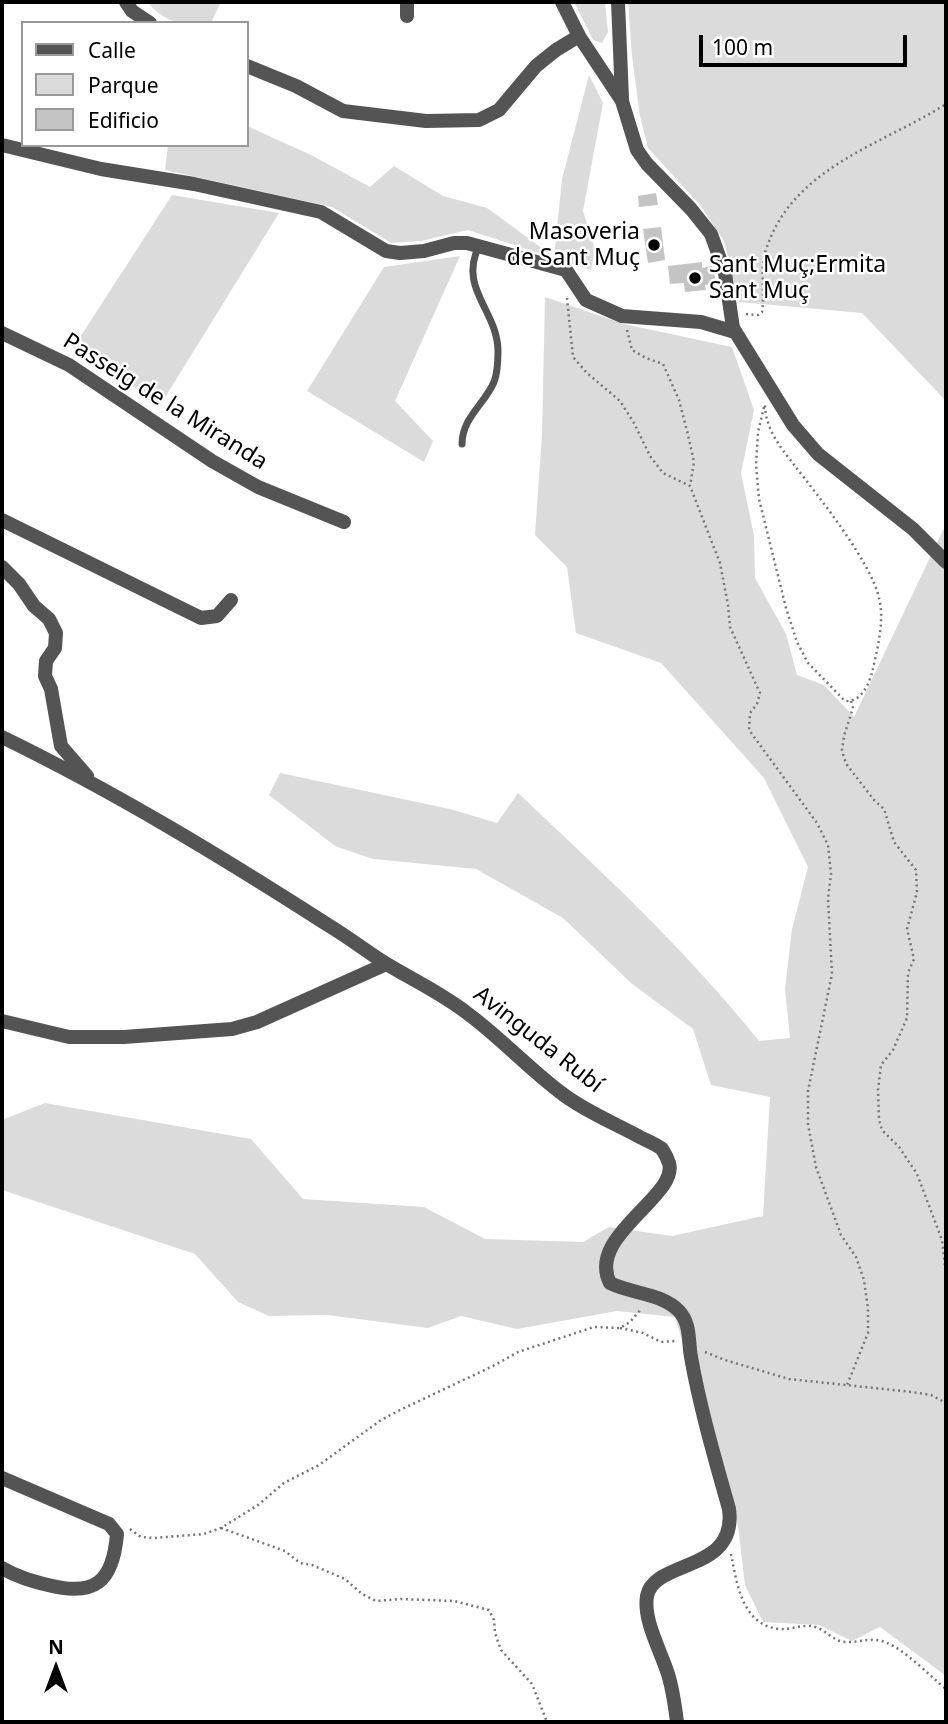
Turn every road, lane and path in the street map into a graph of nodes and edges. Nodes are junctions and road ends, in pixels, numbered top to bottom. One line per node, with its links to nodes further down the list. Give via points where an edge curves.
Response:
1 (126, 2): 4 (street)
2 (562, 2): 5 (street)
3 (618, 2): 8 (street)
4 (147, 21)
5 (579, 36): 6 (street, via 536,66 499,110 479,120 426,121 343,111); 8 (street)
6 (248, 66)
7 (946, 104): 12 (path, via 875,141 807,186 786,212 765,254 762,312 755,316)
8 (624, 107): 12 (street, via 633,141 647,164 711,234 725,273)
9 (2, 145): 10 (street, via 321,212 386,251 424,251 454,243)
10 (480, 246): 13 (street, via 566,270 586,300); 18 (lane, via 472,264 473,282 496,336 497,370 494,383 464,425)
11 (566, 295): 19 (path, via 573,357 620,401 663,472)
12 (731, 310): 14 (street)
13 (626, 317): 14 (street, via 701,322); 19 (path, via 632,349 663,364 679,400 694,462)
14 (735, 332): 16 (street)
15 (2, 333): 21 (street, Passeig de la Miranda, via 69,365 258,487)
16 (768, 384): 17 (path); 22 (street, via 818,454 913,529)
17 (764, 407): 25 (path, via 755,465 759,499 791,626 816,673 845,701); 25 (path, via 776,439 858,555 879,597 878,640 870,678 863,693)
18 (462, 444)
19 (690, 486): 34 (path, via 720,563 730,627 760,693 750,713 749,730 828,845 832,974 808,1091 808,1124 816,1167 841,1235 864,1280 868,1333)
20 (2, 520): 24 (street, via 201,618 217,616)
21 (344, 522)
22 (946, 562)
23 (2, 567): 27 (street, via 56,633 45,676 61,746)
24 (231, 600)
25 (851, 701): 30 (path, via 844,758 884,808 894,842 916,870 914,910 907,929 914,959 908,973 907,1018 881,1066 878,1120 917,1174 942,1240)
26 (2, 737): 27 (street, Avinguda Rubí)
27 (95, 785): 28 (street, Avinguda Rubí)
28 (386, 964): 29 (street, via 232,1029 69,1037); 31 (street, Avinguda Rubí, via 467,1012 589,1111 662,1149 670,1173 610,1247 605,1265 610,1283)
29 (2, 1021)
30 (946, 1274)
31 (651, 1296): 32 (path); 33 (street, Avinguda Rubí, via 680,1312)
32 (620, 1328): 33 (path); 38 (path, via 594,1327 537,1345 433,1393 381,1420)
33 (690, 1346): 34 (path, via 770,1375); 39 (street, Avinguda Rubí, via 729,1509)
34 (847, 1385): 35 (path, via 931,1395)
35 (946, 1404)
36 (2, 1478): 37 (street)
37 (109, 1524): 38 (path, via 154,1538); 40 (street, via 117,1534 110,1567 102,1581 83,1591 16,1576)
38 (221, 1528): 42 (path, via 345,1579 376,1601 454,1601 489,1610 501,1650 532,1684)
39 (726, 1534): 41 (path, via 738,1590 755,1620 784,1629 816,1627 839,1641 870,1639 890,1644); 43 (street, via 713,1552 657,1580 648,1592 649,1616 669,1676)
40 (2, 1568)
41 (946, 1689)
42 (547, 1722)
43 (677, 1722)

